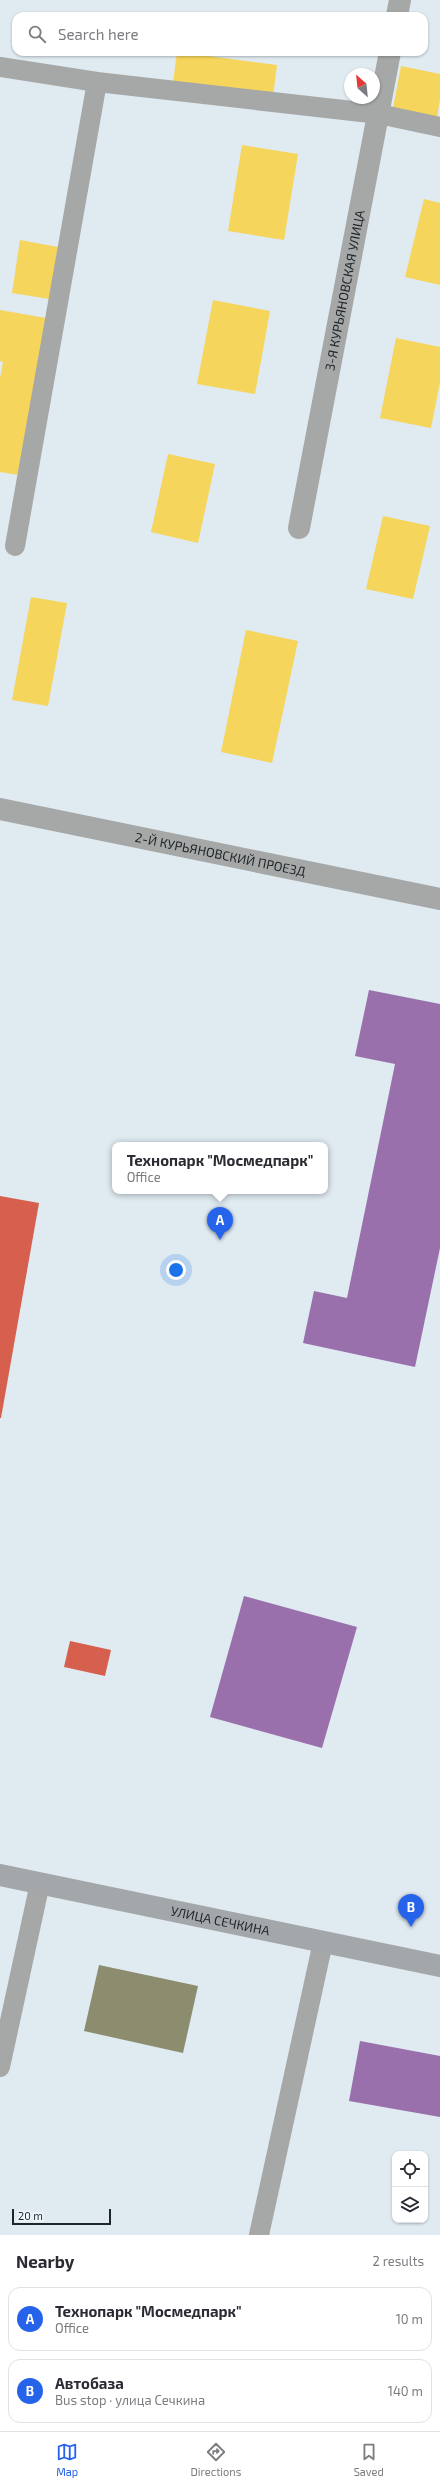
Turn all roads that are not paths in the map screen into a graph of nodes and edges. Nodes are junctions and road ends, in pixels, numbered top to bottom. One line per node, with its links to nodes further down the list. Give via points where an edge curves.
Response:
1 (400, 0): 2 (street)
2 (398, 12)
3 (389, 56): 6 (street, 3-Я КУРЬЯНОВСКАЯ УЛИЦА)
4 (0, 67): 5 (lane)
5 (97, 82): 6 (lane); 9 (lane)
6 (379, 114): 7 (lane); 8 (street, 3-Я КУРЬЯНОВСКАЯ УЛИЦА)
7 (440, 127)
8 (298, 528)
9 (15, 546)
10 (0, 809): 11 (street, 2-Й КУРЬЯНОВСКИЙ ПРОЕЗД)
11 (440, 899)
12 (0, 1875): 13 (street, УЛИЦА СЕЧКИНА)
13 (40, 1883): 14 (street, УЛИЦА СЕЧКИНА); 16 (lane)
14 (322, 1942): 15 (street, УЛИЦА СЕЧКИНА); 17 (lane)
15 (440, 1966)
16 (0, 2067)
17 (258, 2235)

